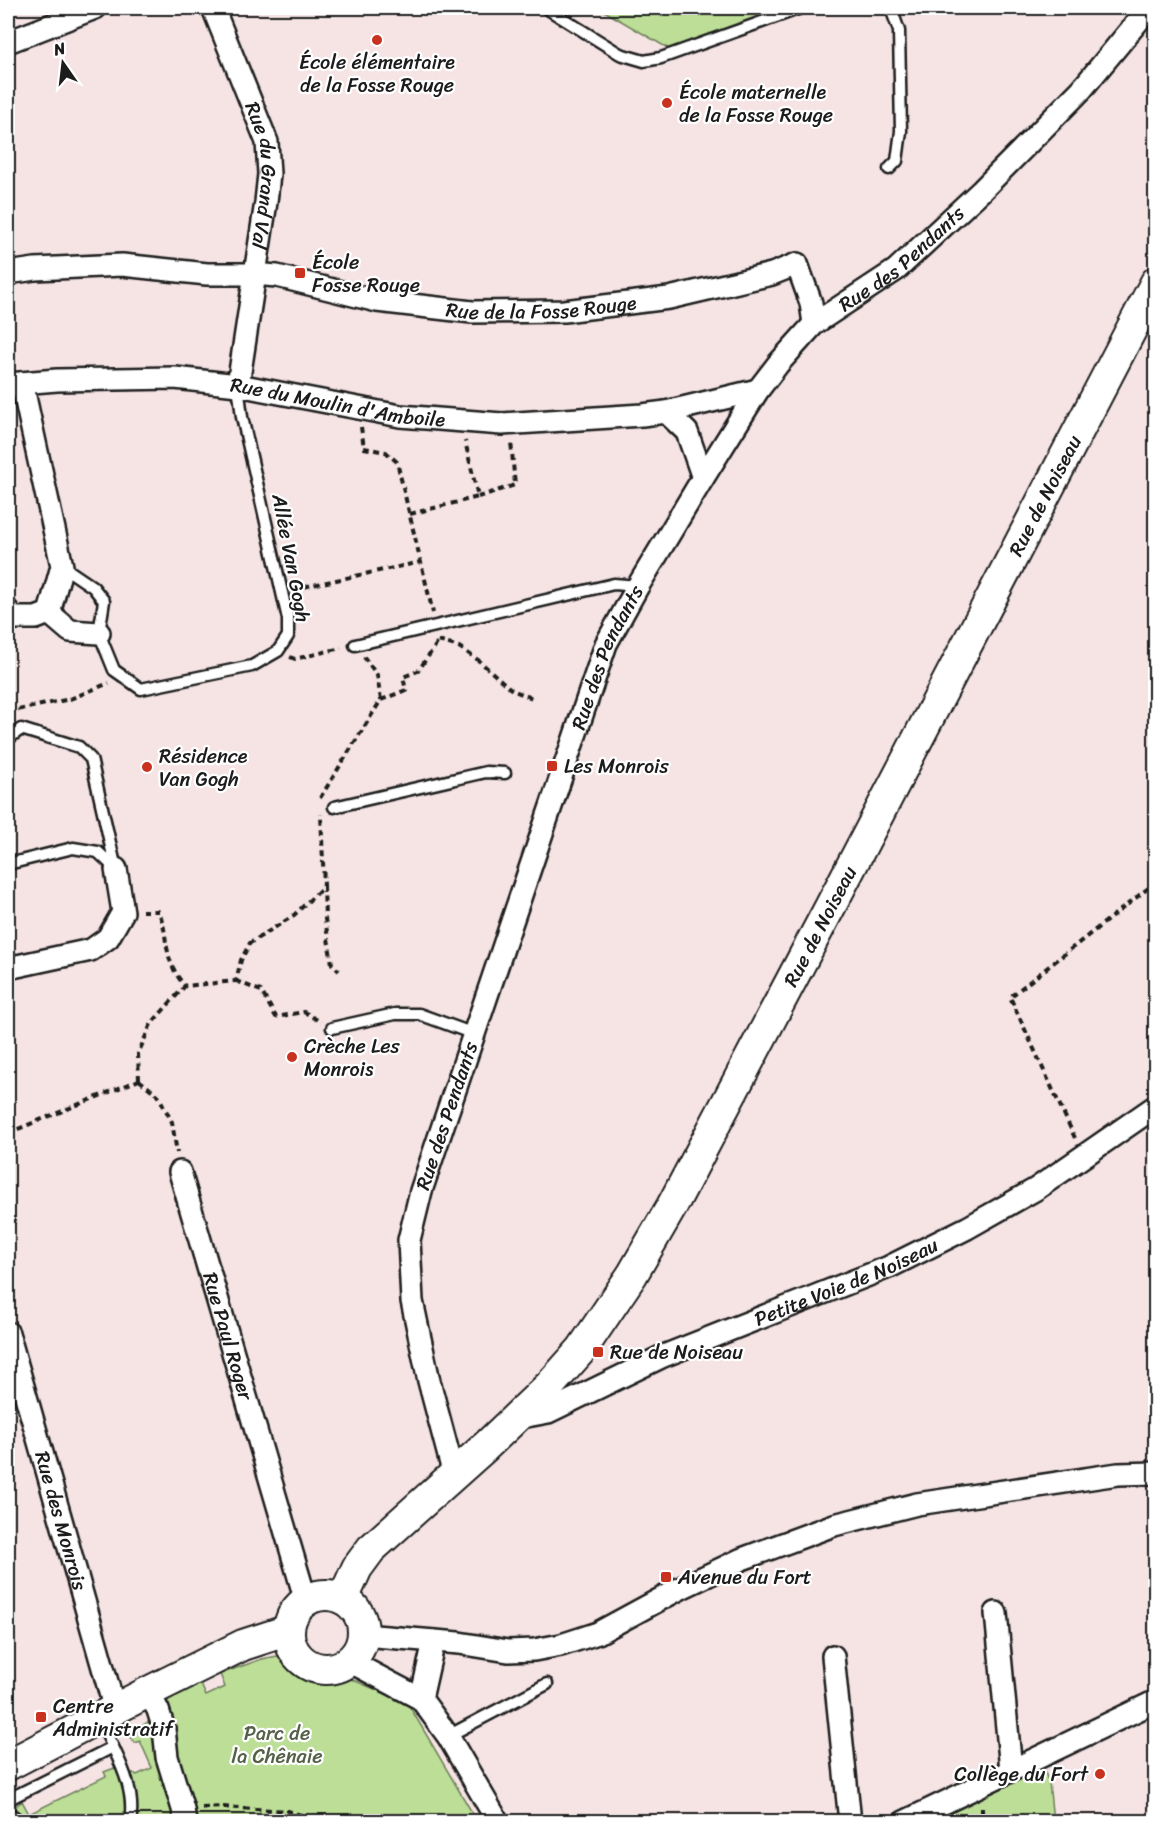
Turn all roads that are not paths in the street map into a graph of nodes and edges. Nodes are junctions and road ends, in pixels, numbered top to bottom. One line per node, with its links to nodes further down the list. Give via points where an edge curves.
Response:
1 (94, 8): 7 (street)
2 (213, 8): 10 (street, Rue du Grand Val, via 267,142 269,174)
3 (546, 8): 4 (lane, via 620,54 644,61)
4 (801, 8)
5 (889, 8): 8 (lane, via 899,31 900,131 897,161)
6 (1149, 8): 12 (street, Rue des Pendants, via 1081,90 982,190 896,270)
7 (8, 42)
8 (889, 169)
9 (8, 273): 10 (street, Rue de la Fosse Rouge, via 122,265 207,274)
10 (254, 274): 12 (street, Rue de la Fosse Rouge, via 377,301 472,312 564,311 669,298 772,274 797,264); 14 (street, Rue du Grand Val)
11 (1155, 282): 35 (street, Rue de Noiseau, via 672,1206 582,1349)
12 (814, 324): 15 (street, Rue des Pendants)
13 (15, 384): 14 (street, Rue du Moulin d'Amboile, via 175,378); 18 (street)
14 (238, 385): 16 (street, Rue du Moulin d'Amboile, via 400,416 460,420 509,423); 22 (lane, Allée Van Gogh, via 288,619 288,636 278,651 252,666 141,689 114,670)
15 (758, 390): 16 (street, Rue du Moulin d'Amboile); 17 (street, Rue des Pendants)
16 (666, 412): 17 (street, via 687,432)
17 (704, 478): 19 (street, Rue des Pendants)
18 (62, 566): 21 (street); 22 (lane, via 93,587 104,601)
19 (638, 586): 23 (lane, via 614,584); 31 (street, Rue des Pendants, via 606,645)
20 (8, 612): 21 (street, via 13,618 36,618)
21 (49, 613): 22 (street, via 70,631)
22 (99, 633)
23 (355, 645)
24 (8, 739): 28 (lane, via 21,729 79,747 91,759)
25 (505, 773): 26 (lane, via 486,772)
26 (334, 807)
27 (8, 864): 28 (lane, via 72,848 98,852)
28 (116, 869): 29 (street, via 123,912 108,938 91,950)
29 (8, 968)
30 (332, 1028): 31 (lane, via 395,1014 419,1014)
31 (474, 1034): 37 (street, Rue des Pendants, via 421,1191 409,1240 412,1300)
32 (1155, 1106): 35 (street, Petite Voie de Noiseau, via 1036,1189 889,1267 661,1357 548,1412)
33 (180, 1172): 39 (street, Rue Paul Roger)
34 (8, 1333): 50 (street, Rue des Monrois)
35 (516, 1418): 37 (street, Rue de Noiseau)
36 (1155, 1473): 43 (street, via 1118,1474 917,1504 834,1525 742,1559 598,1633 561,1646 508,1651)
37 (454, 1475): 38 (street, Rue de Noiseau, via 371,1548 357,1568)
38 (344, 1599): 39 (street, via 324,1595); 42 (street, via 359,1614)
39 (306, 1601): 41 (street, via 291,1619)
40 (996, 1612): 54 (street)
41 (289, 1630): 45 (street, via 296,1653 304,1662 327,1669); 47 (street, via 243,1645)
42 (363, 1635): 43 (street); 45 (street)
43 (434, 1641): 48 (street)
44 (833, 1656): 61 (street)
45 (349, 1661): 48 (street)
46 (547, 1684): 51 (lane)
47 (148, 1692): 50 (street); 56 (street, via 164,1728 167,1757)
48 (421, 1698): 51 (street)
49 (1155, 1701): 54 (street)
50 (107, 1714): 52 (lane); 53 (street)
51 (448, 1736): 60 (street)
52 (113, 1747): 55 (lane); 59 (lane, via 130,1790)
53 (8, 1765)
54 (1011, 1770): 62 (street)
55 (8, 1802)
56 (184, 1815)
57 (8, 1819): 58 (street)
58 (12, 1821)
59 (130, 1821)
60 (498, 1821)
61 (850, 1821)
62 (904, 1821)

